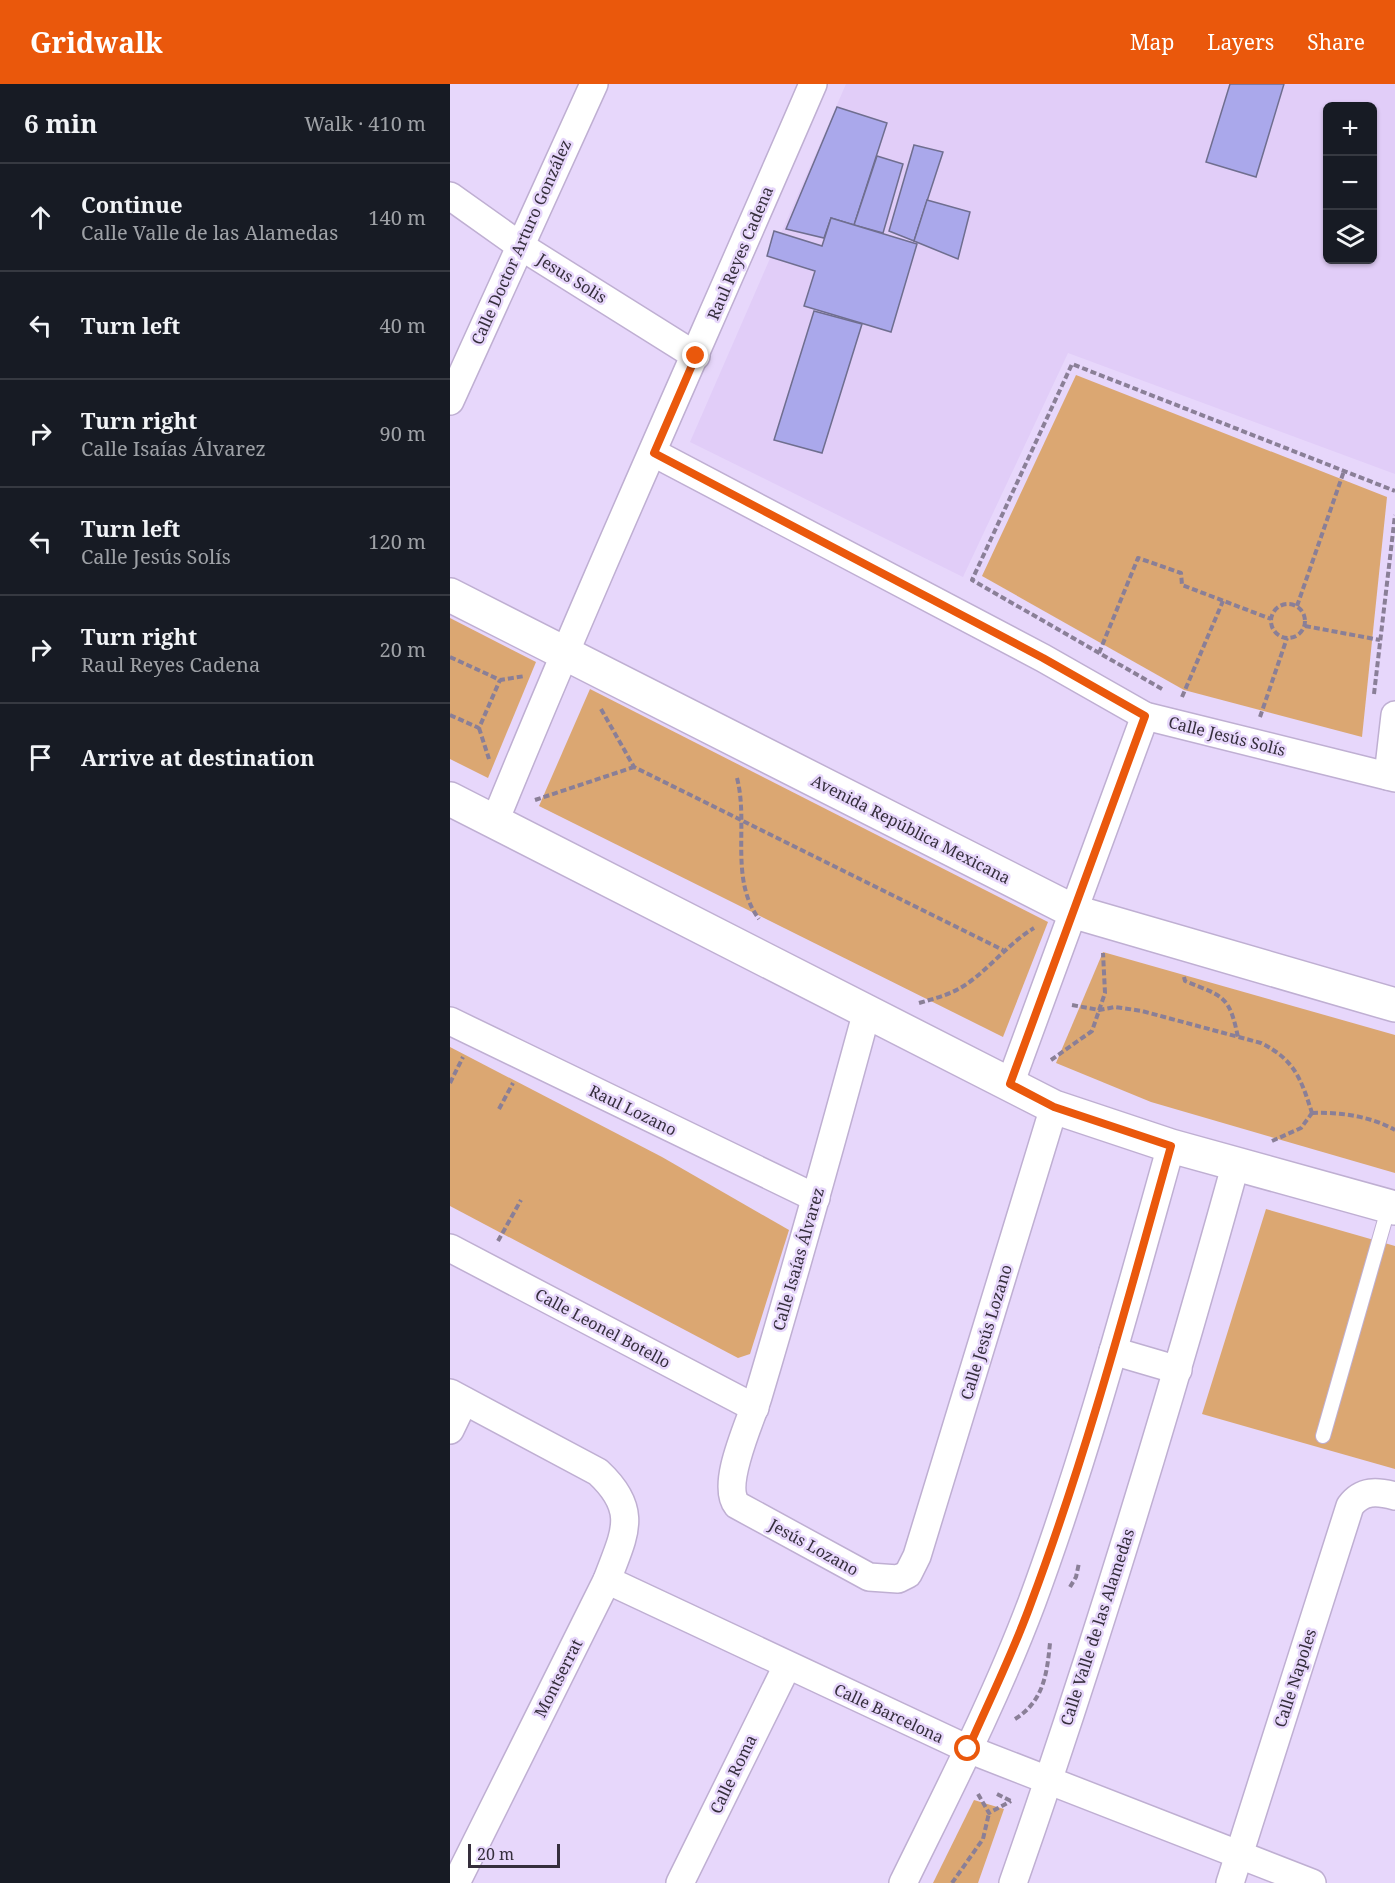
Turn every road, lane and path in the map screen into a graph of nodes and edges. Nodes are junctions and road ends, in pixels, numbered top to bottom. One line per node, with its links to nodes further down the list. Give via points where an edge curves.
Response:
1 (594, 84): 4 (street, Calle Doctor Arturo González)
2 (813, 84): 5 (street, Raul Reyes Cadena)
3 (450, 196): 4 (street, Jesus Solis)
4 (519, 245): 5 (street, Jesus Solis); 6 (street, Calle Doctor Arturo González)
5 (696, 356): 7 (street, Raul Reyes Cadena)
6 (450, 401)
7 (654, 453): 18 (street, Raul Reyes Cadena); 28 (street, Calle Jesús Solís)
8 (1344, 471): 9 (path); 13 (path); 19 (path, via 1072,364 972,580)
9 (1395, 491)
10 (1395, 515): 17 (path)
11 (450, 595): 18 (main road, Avenida República Mexicana)
12 (1223, 601): 14 (path); 19 (path, via 1182,585 1181,573 1138,558); 24 (path)
13 (1297, 606): 14 (path, via 1280,606); 15 (path, via 1304,614)
14 (1271, 619): 16 (path, via 1277,635)
15 (1305, 626): 16 (path, via 1298,635); 17 (path)
16 (1287, 638): 30 (path)
17 (1380, 640): 26 (path)
18 (564, 652): 39 (street, Raul Reyes Cadena); 41 (main road, Avenida República Mexicana)
19 (1099, 652): 24 (path)
20 (450, 657): 22 (path)
21 (529, 675): 22 (path)
22 (500, 681): 32 (path)
23 (595, 699): 34 (path)
24 (1181, 699): 25 (path)
25 (1192, 702)
26 (1384, 710): 36 (street)
27 (450, 715): 32 (path)
28 (1145, 716): 36 (street, Calle Jesús Solís); 41 (street)
29 (1248, 717): 30 (path)
30 (1259, 720): 31 (path)
31 (1270, 722)
32 (479, 728): 33 (path)
33 (492, 766)
34 (634, 767): 37 (path, via 531,802); 40 (path)
35 (736, 774): 40 (path)
36 (1391, 777)
37 (535, 792)
38 (450, 799): 39 (main road)
39 (495, 821): 54 (main road)
40 (742, 822): 42 (path, via 744,884 753,910 765,926); 45 (path)
41 (1075, 912): 51 (main road, Avenida República Mexicana); 64 (street)
42 (754, 921)
43 (1045, 927): 45 (path, via 1034,928)
44 (1102, 946): 53 (path, via 1105,993)
45 (1003, 950): 49 (path, via 968,983 944,996)
46 (1183, 974): 57 (path, via 1185,981 1227,1000)
47 (1076, 995): 50 (path)
48 (908, 998): 49 (path)
49 (918, 1003): 52 (path)
50 (1072, 1005): 53 (path); 55 (path)
51 (1395, 1005)
52 (928, 1008)
53 (1100, 1010): 57 (path, via 1115,1007 1142,1011); 60 (path, via 1092,1031)
54 (867, 1011): 64 (main road); 72 (street, Calle Isaías Álvarez)
55 (1068, 1016)
56 (450, 1021): 72 (street, Raul Lozano)
57 (1238, 1037): 67 (path, via 1279,1052 1299,1075)
58 (1055, 1049): 60 (path)
59 (464, 1055): 63 (path)
60 (1051, 1060): 61 (path)
61 (1048, 1067)
62 (514, 1081): 66 (path)
63 (450, 1083)
64 (1010, 1084): 65 (main road)
65 (1054, 1107): 69 (main road); 87 (street, Calle Jesús Lozano)
66 (499, 1109)
67 (1312, 1113): 68 (path, via 1338,1112); 70 (path, via 1301,1128 1267,1144)
68 (1395, 1130)
69 (1171, 1146): 71 (main road); 79 (street)
70 (1277, 1147)
71 (1236, 1163): 74 (main road); 80 (street, Calle Valle de las Alamedas)
72 (816, 1198): 82 (street, Calle Isaías Álvarez)
73 (521, 1200): 76 (path)
74 (1392, 1207): 84 (lane)
75 (488, 1237): 76 (path)
76 (498, 1242): 78 (path)
77 (450, 1248): 82 (street, Calle Leonel Botello)
78 (508, 1248)
79 (1113, 1351): 80 (street); 90 (street)
80 (1178, 1370): 91 (street, Calle Valle de las Alamedas)
81 (457, 1397): 83 (street); 88 (street, Montserrat, via 598,1472 615,1488 623,1507 625,1531)
82 (755, 1408): 86 (street, Calle Isaías Álvarez, via 732,1482 731,1493)
83 (450, 1430)
84 (1323, 1436)
85 (1387, 1494): 94 (street, Calle Napoles, via 1357,1497 1350,1506)
86 (737, 1504): 87 (street, Jesús Lozano, via 869,1577 898,1579 908,1574)
87 (917, 1556)
88 (607, 1580): 89 (street, Calle Barcelona); 95 (street, Montserrat)
89 (787, 1666): 90 (street, Calle Barcelona); 96 (street, Calle Roma)
90 (978, 1753): 91 (street, Calle Barcelona); 93 (path, via 975,1789); 97 (street)
91 (1048, 1782): 94 (street, Calle Barcelona); 99 (street, Calle Valle de las Alamedas)
92 (1011, 1801): 93 (path)
93 (989, 1813): 98 (path, via 983,1839)
94 (1239, 1856): 100 (street, Calle Napoles); 101 (street, Calle Barcelona)
95 (456, 1883)
96 (680, 1883)
97 (903, 1883)
98 (952, 1883)
99 (1013, 1883)
100 (1230, 1883)
101 (1312, 1883)

